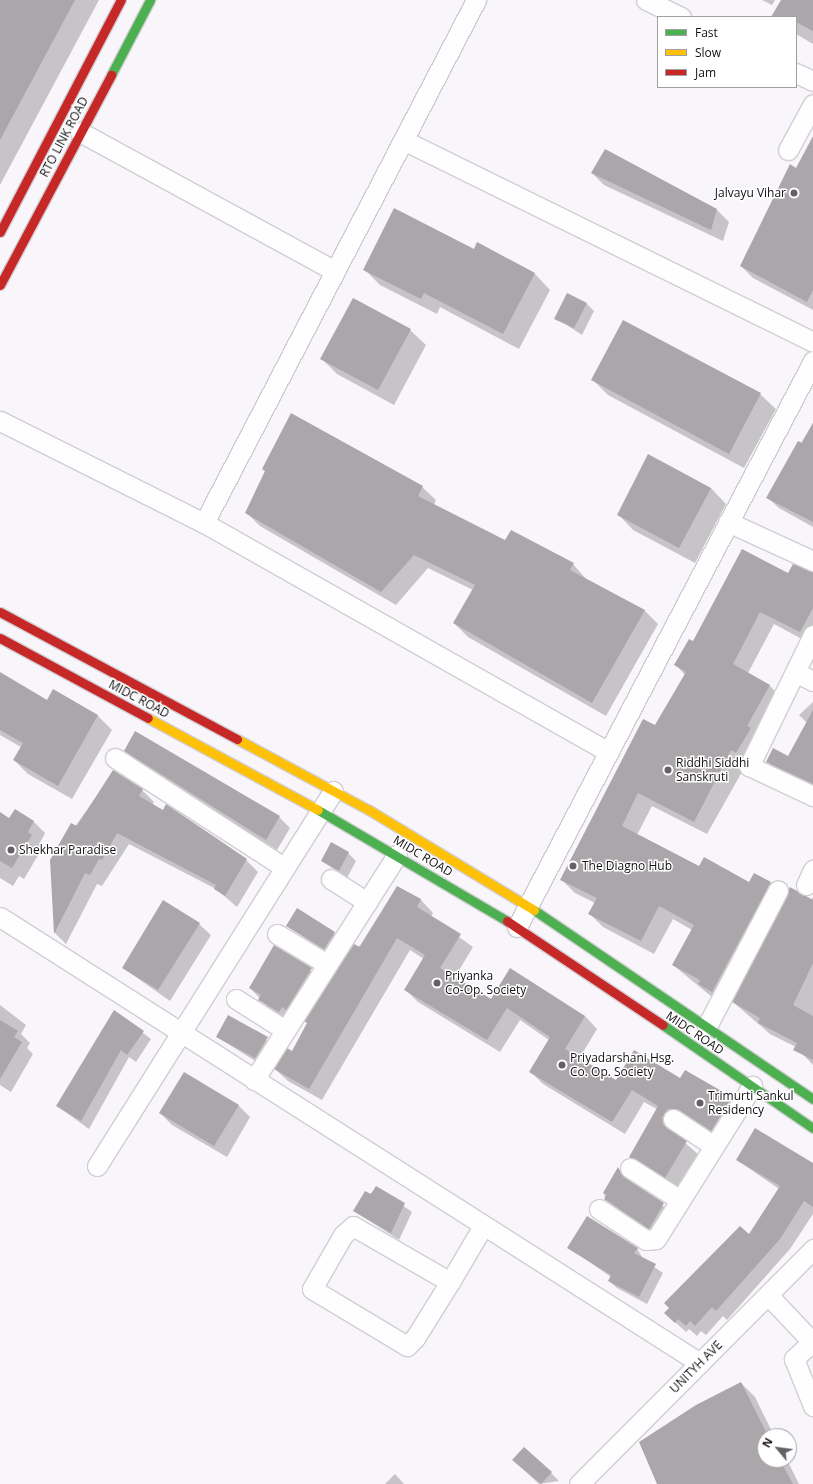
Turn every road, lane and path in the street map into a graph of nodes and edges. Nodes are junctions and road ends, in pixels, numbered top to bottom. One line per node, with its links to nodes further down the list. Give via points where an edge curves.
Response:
1 (121, 0): 12 (main road, RTO LINK ROAD)
2 (150, 0): 9 (main road, RTO LINK ROAD)
3 (476, 0): 10 (street)
4 (646, 0): 5 (street)
5 (678, 16)
6 (797, 73): 7 (street)
7 (813, 81)
8 (813, 104): 11 (street)
9 (80, 132): 13 (street); 14 (main road, RTO LINK ROAD)
10 (403, 140): 13 (street); 15 (street)
11 (788, 150)
12 (0, 232)
13 (335, 271): 19 (street)
14 (0, 285)
15 (813, 342)
16 (813, 361): 18 (street)
17 (0, 421): 19 (street)
18 (728, 522): 20 (street); 26 (street)
19 (204, 523): 26 (street)
20 (813, 561)
21 (0, 612): 28 (main road, MIDC ROAD)
22 (813, 635): 24 (street)
23 (0, 638): 30 (main road, MIDC ROAD)
24 (795, 672): 25 (street); 29 (street, via 748,766)
25 (813, 681)
26 (609, 752): 36 (street)
27 (115, 758): 32 (street)
28 (333, 791): 30 (street); 36 (main road, MIDC ROAD)
29 (813, 796)
30 (321, 811): 31 (main road, MIDC ROAD); 32 (street)
31 (397, 855): 35 (street); 38 (main road, MIDC ROAD)
32 (285, 868): 43 (street)
33 (331, 879): 35 (street)
34 (778, 890): 42 (street)
35 (367, 902): 40 (street)
36 (530, 907): 38 (street); 42 (main road, MIDC ROAD)
37 (0, 917): 43 (street)
38 (517, 927): 46 (main road, MIDC ROAD)
39 (277, 934): 40 (street)
40 (327, 964): 44 (street)
41 (236, 999): 44 (street)
42 (707, 1026): 47 (main road, MIDC ROAD)
43 (181, 1030): 45 (street); 51 (street)
44 (286, 1030): 45 (street)
45 (254, 1080): 55 (street)
46 (752, 1086): 49 (main road, MIDC ROAD); 50 (street)
47 (813, 1099)
48 (673, 1119): 50 (street)
49 (813, 1128)
50 (714, 1146): 53 (street)
51 (97, 1166)
52 (630, 1168): 53 (street)
53 (680, 1200): 54 (street, via 652,1241)
54 (599, 1209)
55 (483, 1226): 57 (street); 60 (street)
56 (813, 1250): 58 (street, UNITYH AVE)
57 (450, 1282): 57 (street, via 415,1338 407,1346 312,1289 342,1235 353,1226)
58 (768, 1295): 59 (street); 60 (street, UNITYH AVE)
59 (812, 1343): 61 (street, via 794,1359)
60 (700, 1363): 62 (street, UNITYH AVE)
61 (813, 1406)
62 (579, 1484)

